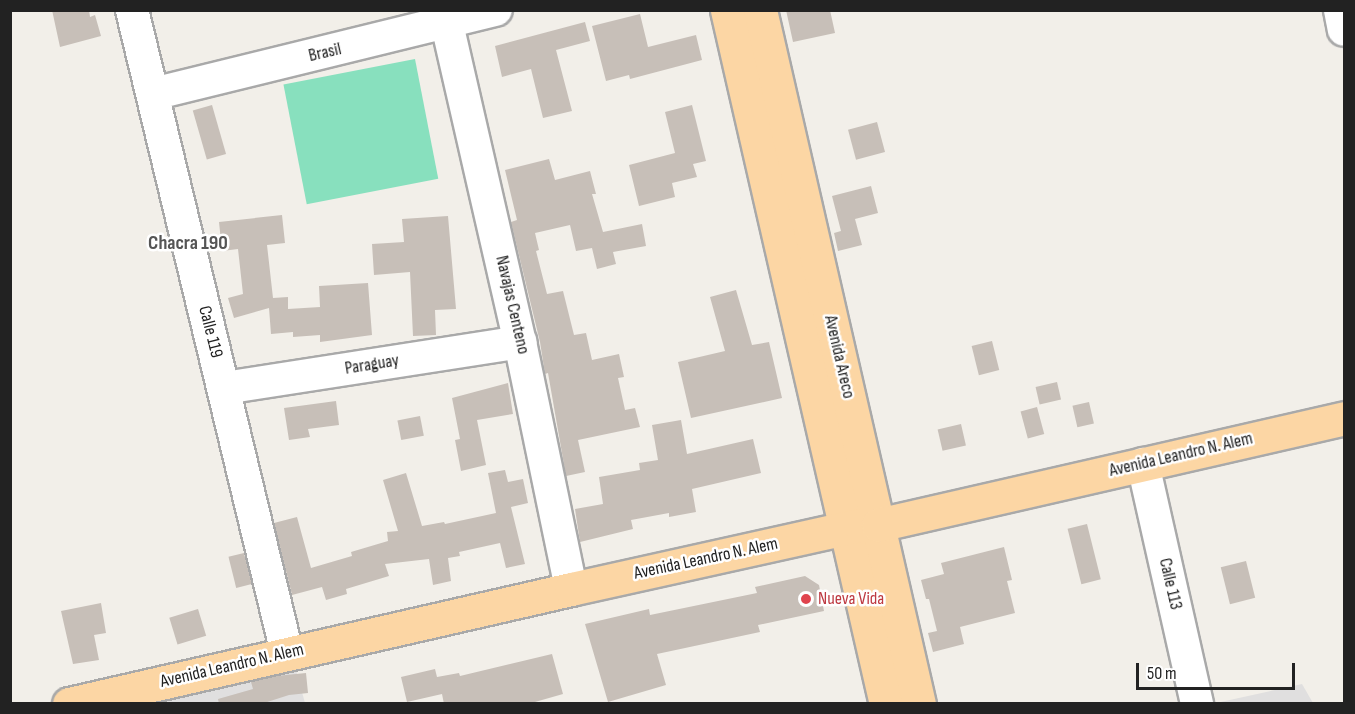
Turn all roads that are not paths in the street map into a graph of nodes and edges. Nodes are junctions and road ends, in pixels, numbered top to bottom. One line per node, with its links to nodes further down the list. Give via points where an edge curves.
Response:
1 (132, 10): 8 (street, Calle 119)
2 (496, 10): 6 (street, Brasil)
3 (727, 10): 14 (main road, Avenida Areco)
4 (760, 10): 13 (main road, Avenida Areco)
5 (1340, 10): 7 (street)
6 (447, 24): 8 (street, Brasil); 9 (street, Navajas Centeno)
7 (1344, 30)
8 (153, 94): 10 (street, Calle 119)
9 (520, 342): 10 (street, Paraguay); 15 (street, Navajas Centeno)
10 (224, 388): 16 (street, Calle 119)
11 (1344, 418): 12 (main road, Avenida Leandro N. Alem)
12 (1143, 464): 13 (main road, Avenida Leandro N. Alem); 20 (street, Calle 113)
13 (878, 525): 14 (main road, Avenida Leandro N. Alem); 19 (main road, Avenida Areco)
14 (846, 529): 15 (main road, Avenida Leandro N. Alem); 18 (main road, Avenida Areco)
15 (571, 588): 16 (main road, Avenida Leandro N. Alem)
16 (287, 653): 17 (main road, Avenida Leandro N. Alem)
17 (69, 704)
18 (886, 704)
19 (919, 704)
20 (1197, 704)

